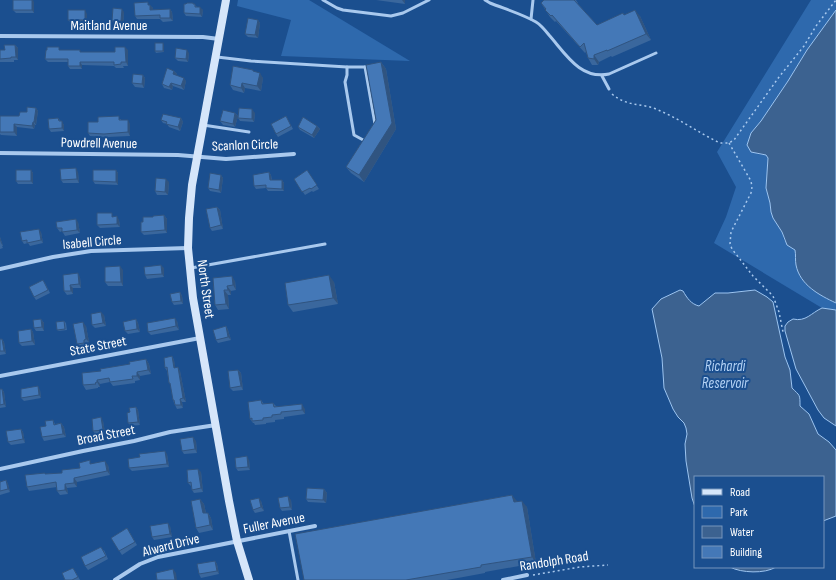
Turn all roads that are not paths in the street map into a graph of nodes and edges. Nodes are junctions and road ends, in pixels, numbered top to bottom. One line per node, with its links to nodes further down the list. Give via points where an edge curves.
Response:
1 (226, 0): 8 (main road, North Street)
2 (323, 0): 3 (lane, via 343,10 391,16)
3 (429, 0)
4 (485, 0): 6 (lane)
5 (533, 0): 6 (lane)
6 (531, 20): 14 (lane, via 541,26 580,69)
7 (0, 36): 8 (street, Maitland Avenue)
8 (219, 39): 10 (main road, North Street)
9 (656, 54): 14 (lane)
10 (216, 57): 11 (lane); 16 (main road, North Street)
11 (346, 67): 12 (lane); 20 (lane, via 345,82 354,135)
12 (365, 67): 13 (lane); 17 (lane, via 375,125)
13 (373, 67)
14 (602, 76): 15 (lane)
15 (608, 89)
16 (203, 125): 18 (lane); 24 (main road, North Street)
17 (372, 130)
18 (249, 132)
19 (368, 136): 20 (lane)
20 (365, 141): 21 (lane)
21 (361, 147)
22 (0, 153): 24 (street, Powdrell Avenue)
23 (294, 154): 24 (street, Scanlon Circle, via 226,159)
24 (197, 156): 26 (main road, North Street, via 189,207)
25 (325, 244): 27 (lane)
26 (188, 248): 27 (main road, North Street); 28 (street, Isabell Circle, via 91,251)
27 (189, 268): 29 (main road, North Street)
28 (0, 269)
29 (200, 338): 30 (street, State Street); 31 (main road, North Street)
30 (0, 376)
31 (216, 425): 32 (street, Broad Street, via 170,432); 35 (main road, North Street)
32 (0, 469)
33 (315, 526): 34 (street, Fuller Avenue)
34 (289, 531): 35 (street, Fuller Avenue); 39 (lane)
35 (237, 541): 37 (street, Alward Drive, via 151,559); 38 (main road, North Street)
36 (527, 576): 40 (street, Randolph Road)
37 (115, 580)
38 (249, 580)
39 (298, 580)
40 (503, 580)

